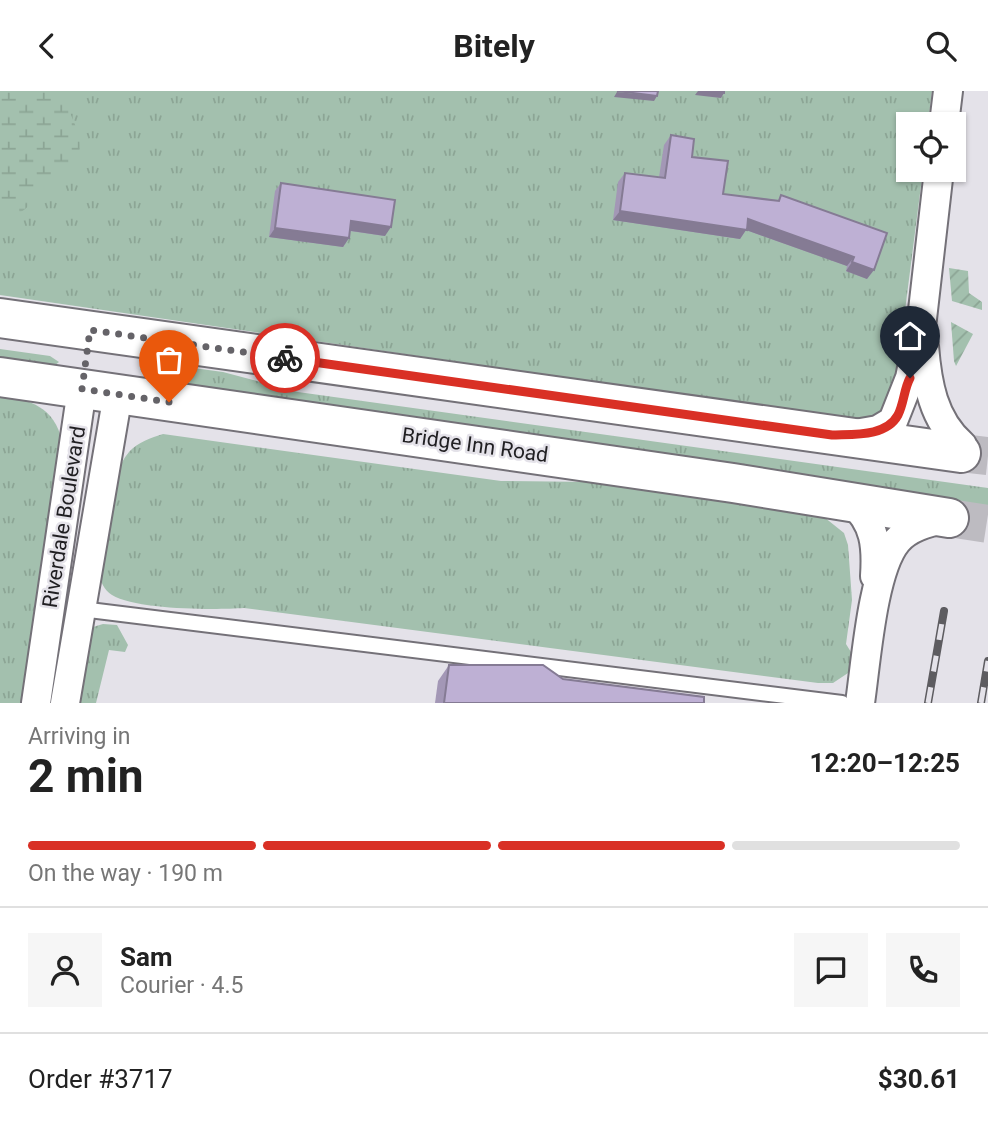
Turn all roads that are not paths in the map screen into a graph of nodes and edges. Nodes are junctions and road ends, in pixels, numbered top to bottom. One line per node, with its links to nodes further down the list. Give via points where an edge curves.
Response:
1 (948, 91): 2 (street)
2 (945, 112)
3 (938, 182): 5 (street)
4 (0, 318): 6 (main road)
5 (922, 319): 9 (street, via 910,378 893,421 869,432); 10 (street, via 925,363 937,414)
6 (108, 333): 8 (main road, Riverdale Boulevard); 9 (main road)
7 (0, 377): 8 (main road, Bridge Inn Road)
8 (100, 392): 11 (main road, Bridge Inn Road); 13 (street, Riverdale Boulevard); 15 (street, Riverdale Boulevard)
9 (832, 435): 10 (main road)
10 (961, 449)
11 (852, 502): 12 (main road, Bridge Inn Road); 14 (street, via 873,529)
12 (949, 518): 14 (street, via 911,529 896,543)
13 (51, 605): 15 (street); 16 (street, Riverdale Boulevard)
14 (874, 607): 19 (street)
15 (81, 609): 17 (street, Riverdale Boulevard); 18 (lane)
16 (36, 703)
17 (65, 703)
18 (842, 703)
19 (860, 703)

